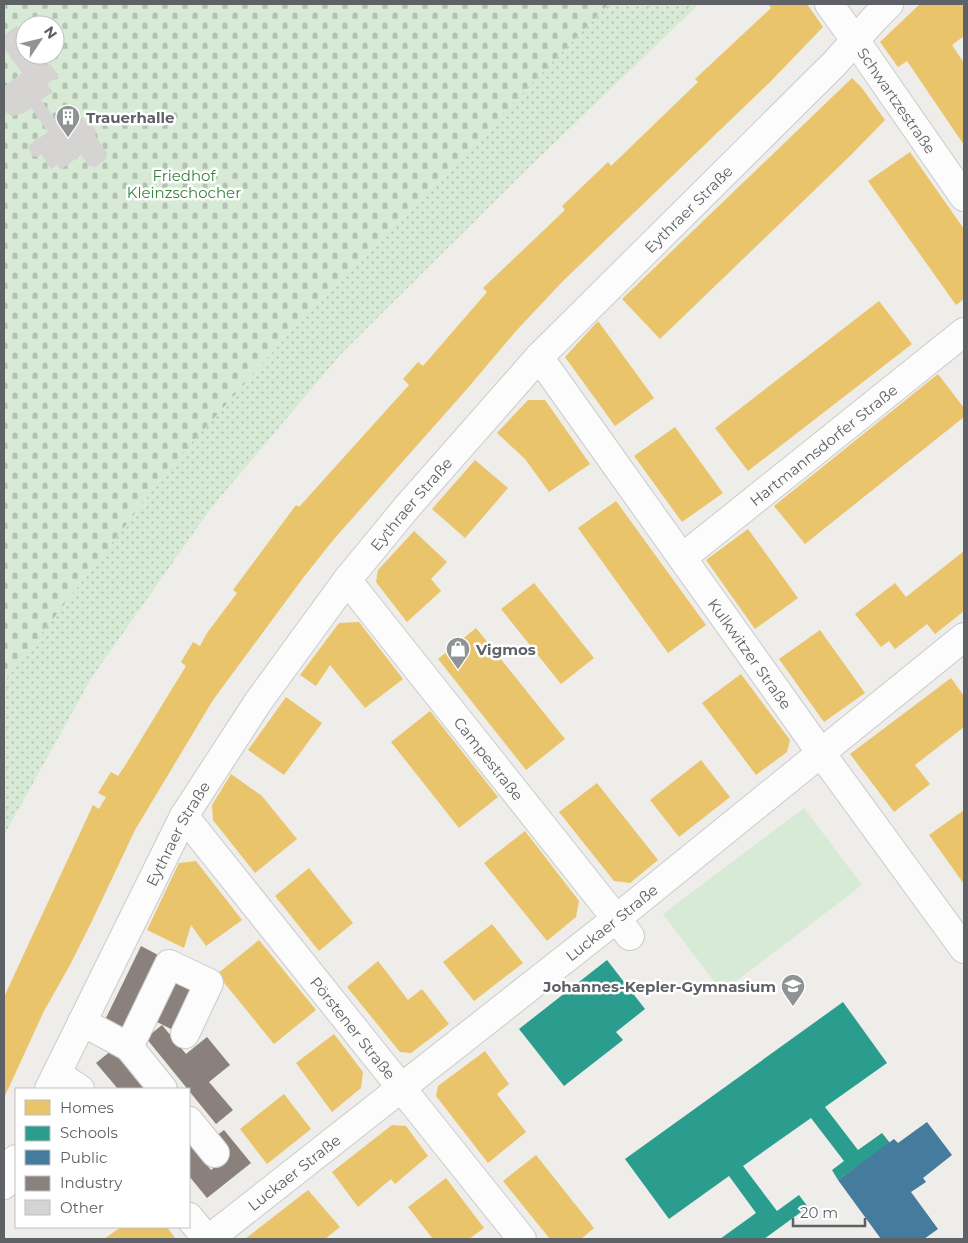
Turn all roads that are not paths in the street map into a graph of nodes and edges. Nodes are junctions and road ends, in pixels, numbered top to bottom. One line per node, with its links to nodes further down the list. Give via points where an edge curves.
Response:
1 (829, 4): 3 (street, Schwartzestraße)
2 (889, 4): 3 (street, Eythraer Straße)
3 (856, 40): 4 (street, Schwartzestraße); 6 (street, Eythraer Straße)
4 (964, 197)
5 (964, 332): 7 (street, Hartmannsdorfer Straße)
6 (539, 357): 7 (street, Kulkwitzer Straße); 8 (street, Eythraer Straße)
7 (682, 558): 10 (street, Kulkwitzer Straße)
8 (347, 580): 11 (street, Eythraer Straße, via 258,702); 12 (street, Campestraße)
9 (964, 638): 10 (street, Luckaer Straße)
10 (821, 753): 12 (street, Luckaer Straße); 13 (street, Kulkwitzer Straße)
11 (184, 816): 14 (street, Eythraer Straße); 18 (street, Pörstener Straße)
12 (623, 927): 18 (street, Luckaer Straße)
13 (964, 949)
14 (82, 1022): 16 (street); 17 (street, Eythraer Straße)
15 (186, 1034): 16 (street, via 209,984 169,964)
16 (129, 1047): 20 (street)
17 (53, 1082): 19 (street)
18 (402, 1087): 26 (street, Luckaer Straße); 27 (street, Pörstener Straße)
19 (76, 1088)
20 (162, 1088)
21 (190, 1122): 22 (street)
22 (215, 1153)
23 (15, 1161): 24 (street)
24 (4, 1185)
25 (190, 1218): 26 (street)
26 (208, 1239)
27 (522, 1239)

